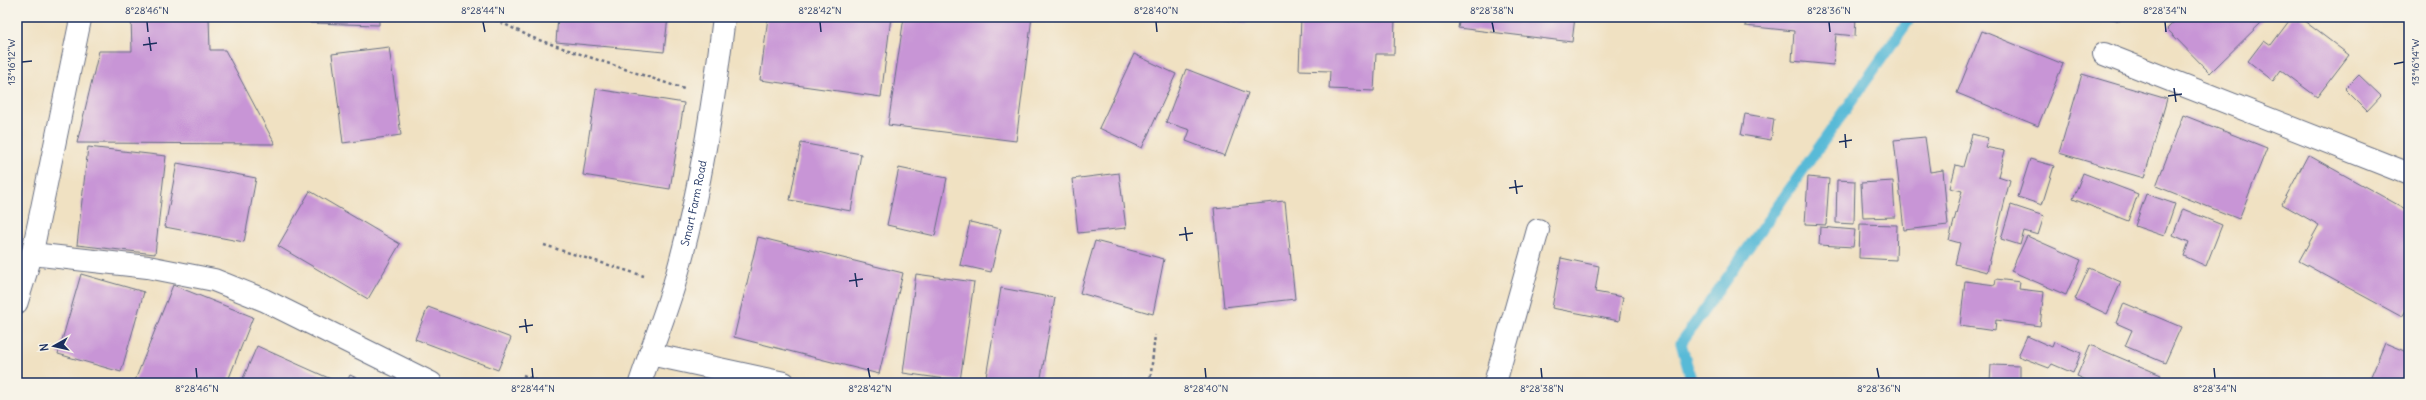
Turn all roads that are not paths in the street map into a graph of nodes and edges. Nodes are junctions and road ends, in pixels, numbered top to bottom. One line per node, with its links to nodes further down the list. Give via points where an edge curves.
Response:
1 (81, 17): 6 (lane)
2 (724, 17): 8 (street, Smart Farm Road, via 714,99 695,200 674,286)
3 (2104, 54): 4 (street)
4 (2409, 174)
5 (1538, 230): 12 (street)
6 (32, 254): 7 (lane); 9 (street, via 148,266 214,280 264,300)
7 (17, 303)
8 (650, 354): 10 (street, Smart Farm Road); 11 (street)
9 (431, 383)
10 (640, 383)
11 (784, 383)
12 (1495, 383)

